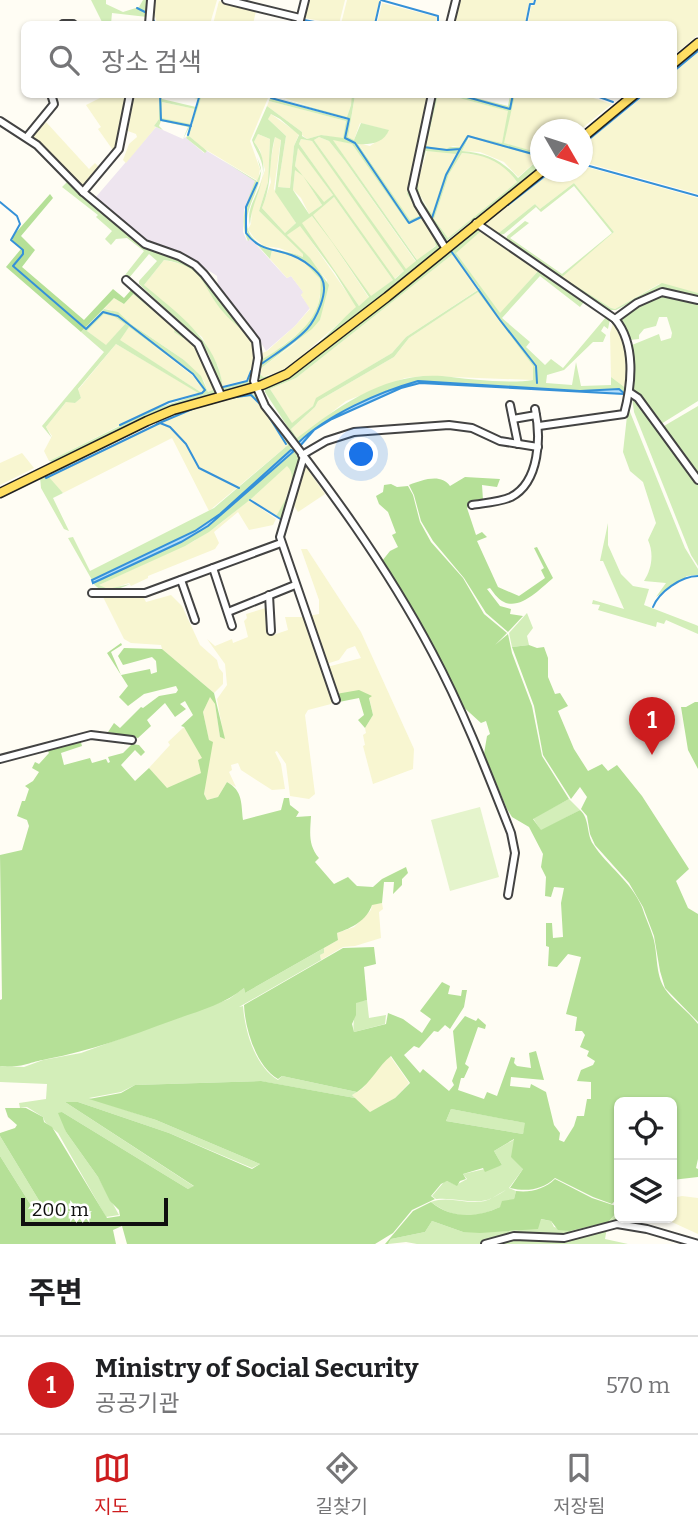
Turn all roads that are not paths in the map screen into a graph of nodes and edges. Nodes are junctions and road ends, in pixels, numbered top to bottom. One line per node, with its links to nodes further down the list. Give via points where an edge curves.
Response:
1 (151, 0): 5 (street)
2 (226, 0): 6 (street)
3 (305, 0): 6 (street)
4 (456, 0): 7 (street)
5 (149, 21)
6 (300, 21)
7 (451, 21)
8 (698, 43): 9 (main road)
9 (677, 60)
10 (52, 98): 16 (street, via 54,104)
11 (129, 98): 18 (street, via 119,149)
12 (431, 98): 20 (street, via 412,189)
13 (630, 98): 15 (main road)
14 (0, 121): 16 (street)
15 (593, 130)
16 (27, 137): 18 (street)
17 (530, 181): 19 (main road)
18 (83, 191): 24 (street, via 145,244 170,251 204,274 256,341)
19 (476, 223): 20 (main road); 23 (street)
20 (446, 249): 24 (main road, via 300,366)
21 (127, 280): 26 (street, via 198,344)
22 (698, 300): 23 (street, via 662,292)
23 (615, 319): 25 (street, via 627,342)
24 (255, 386): 26 (main road); 32 (street)
25 (629, 392): 29 (street, via 624,414); 33 (street)
26 (221, 395): 34 (main road, via 147,421)
27 (510, 405): 28 (street)
28 (513, 419): 29 (street, via 536,412); 30 (street)
29 (539, 426): 31 (street)
30 (519, 443): 31 (street); 32 (street, via 500,441 465,426 387,428 326,441)
31 (538, 447): 35 (street, via 530,474 511,497)
32 (303, 456): 36 (street); 49 (street, via 378,561 445,678 511,833 515,853)
33 (698, 480)
34 (0, 493)
35 (472, 505)
36 (281, 543): 37 (street); 39 (street)
37 (213, 569): 38 (street); 42 (street)
38 (181, 580): 40 (street, via 145,593); 43 (street)
39 (295, 584): 41 (street); 46 (street)
40 (92, 593)
41 (269, 595): 42 (street); 45 (street)
42 (228, 612): 44 (street)
43 (195, 620)
44 (232, 626)
45 (271, 631)
46 (336, 700)
47 (132, 740): 48 (street, via 91,735)
48 (0, 759)
49 (508, 895)
50 (485, 1244): 51 (street, via 514,1236 564,1238 617,1224)
51 (698, 1244)

